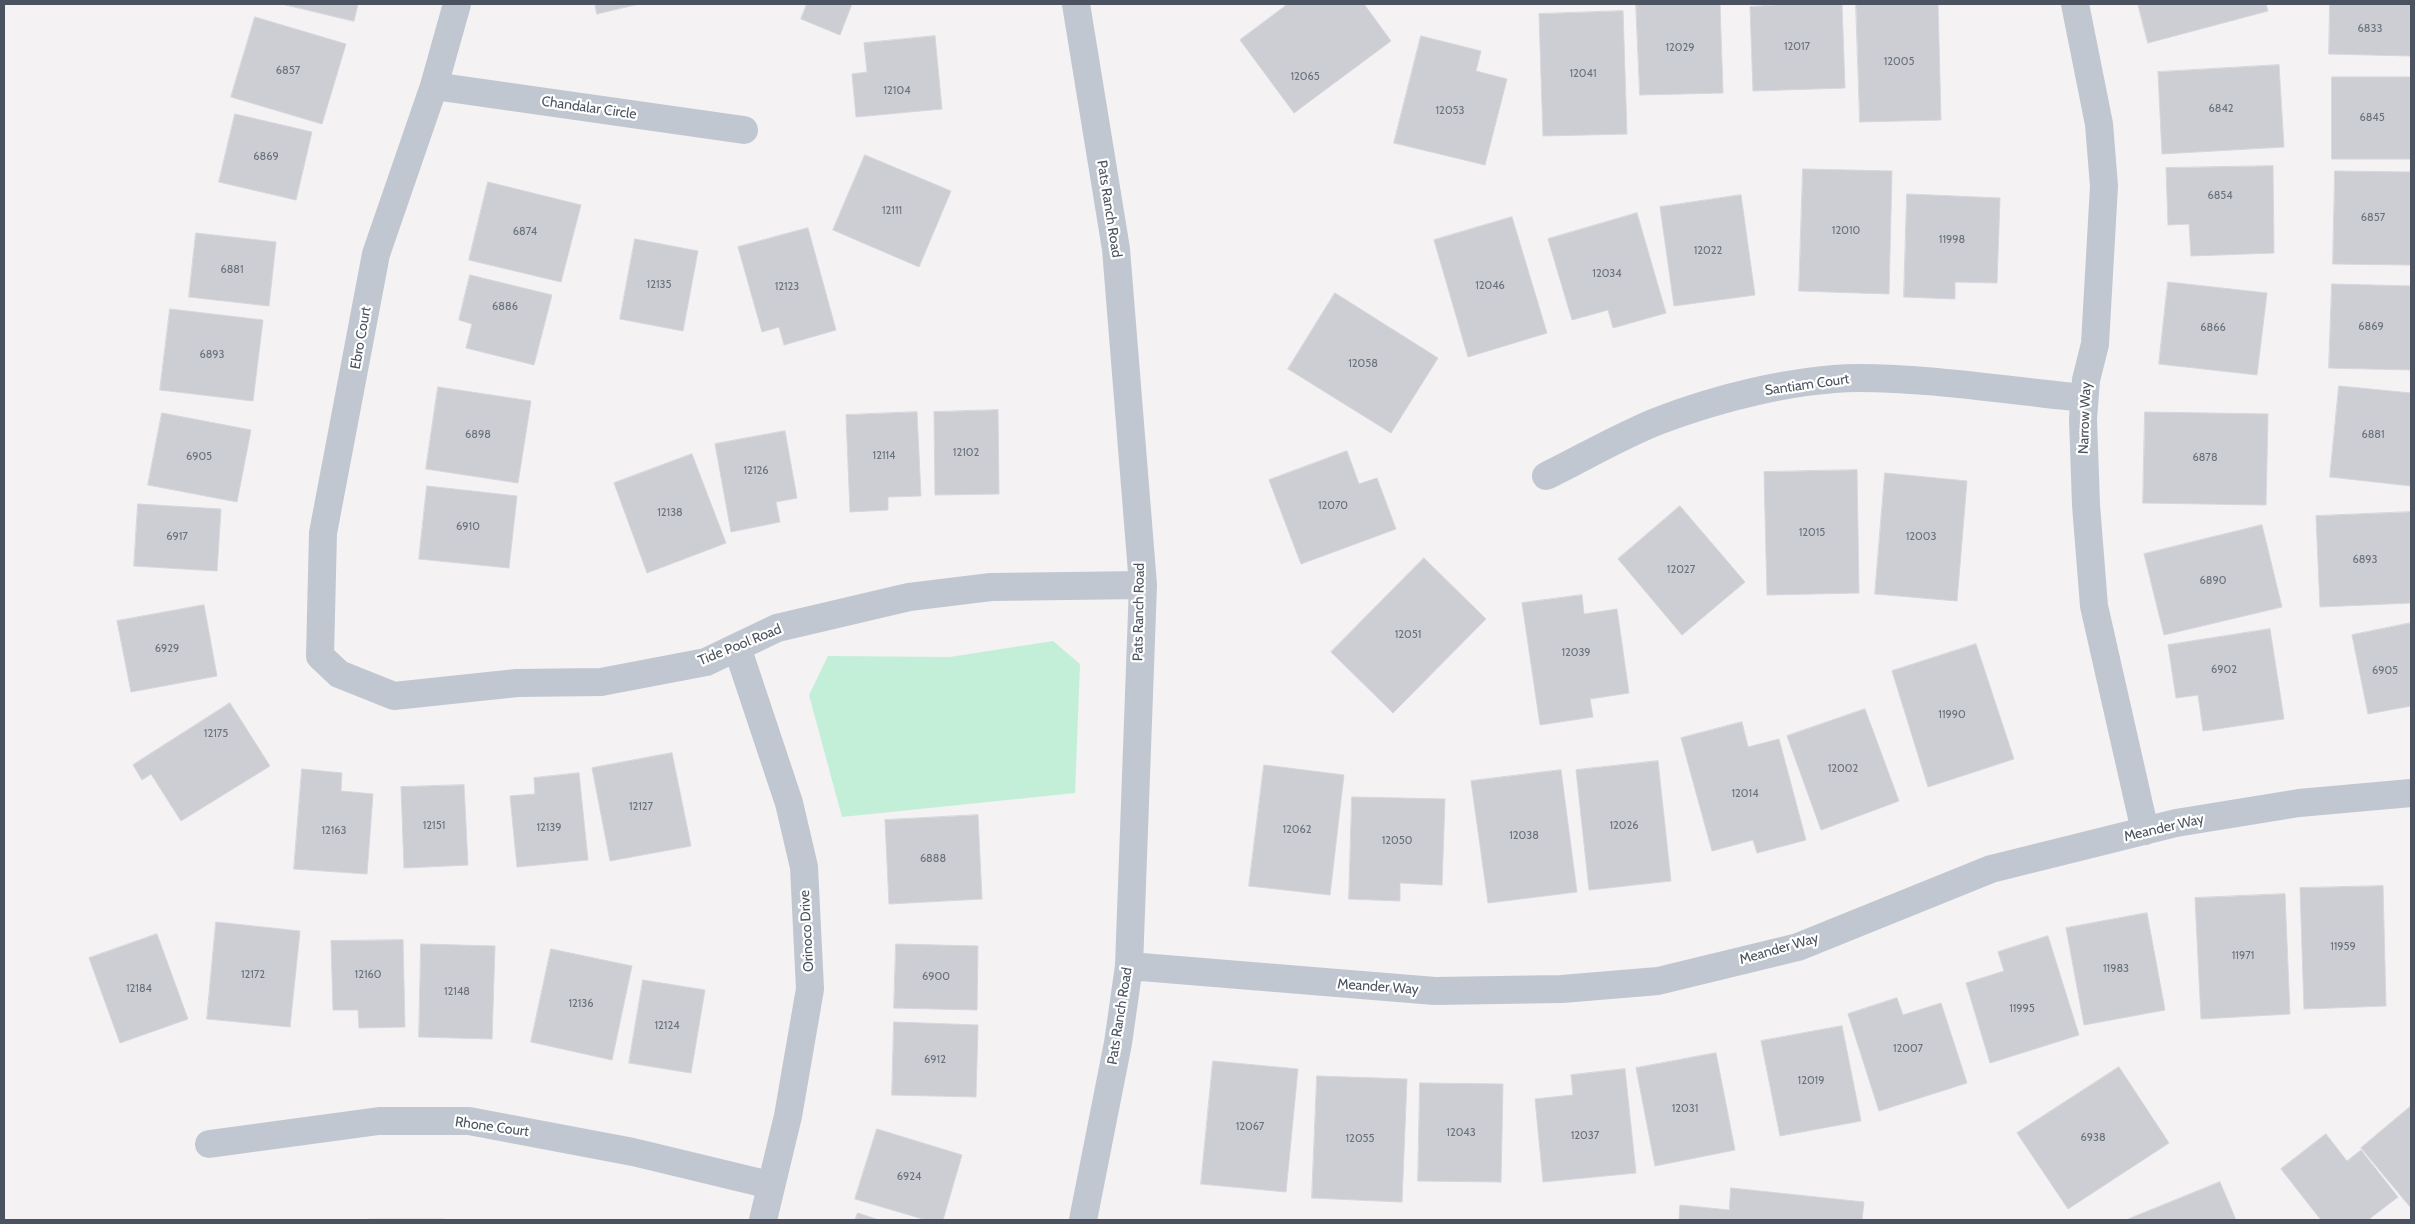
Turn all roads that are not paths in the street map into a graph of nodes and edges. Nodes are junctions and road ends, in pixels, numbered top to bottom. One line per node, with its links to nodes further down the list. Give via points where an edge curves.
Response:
1 (458, 4): 4 (street, Ebro Court)
2 (1076, 4): 8 (street, Pats Ranch Road, via 1116,249)
3 (2075, 4): 6 (street, Narrow Way, via 2100,124 2104,186 2095,344)
4 (434, 86): 5 (street, Chandalar Circle); 10 (street, Ebro Court, via 376,254 323,533 320,656)
5 (744, 130)
6 (2084, 398): 7 (street, Santiam Court, via 1866,379 1785,386 1720,401 1658,421); 12 (street, Narrow Way, via 2086,505 2094,606)
7 (1546, 476)
8 (1143, 585): 9 (street, Tide Pool Road, via 991,587 909,597 777,628); 13 (street, Pats Ranch Road)
9 (737, 647): 10 (street, Tide Pool Road, via 706,662 602,682 517,683 394,696); 15 (street, Orinoco Drive, via 789,803 804,867 810,989 788,1116)
10 (339, 674)
11 (2411, 793): 12 (street, Meander Way, via 2299,803)
12 (2145, 831): 13 (street, Meander Way, via 1991,870 1798,947 1658,981 1562,989 1435,991)
13 (1129, 966): 17 (street, Pats Ranch Road, via 1118,1043)
14 (209, 1144): 15 (street, Rhone Court, via 379,1121 469,1121 633,1152)
15 (770, 1185): 16 (street, Orinoco Drive)
16 (763, 1220)
17 (1083, 1220)

